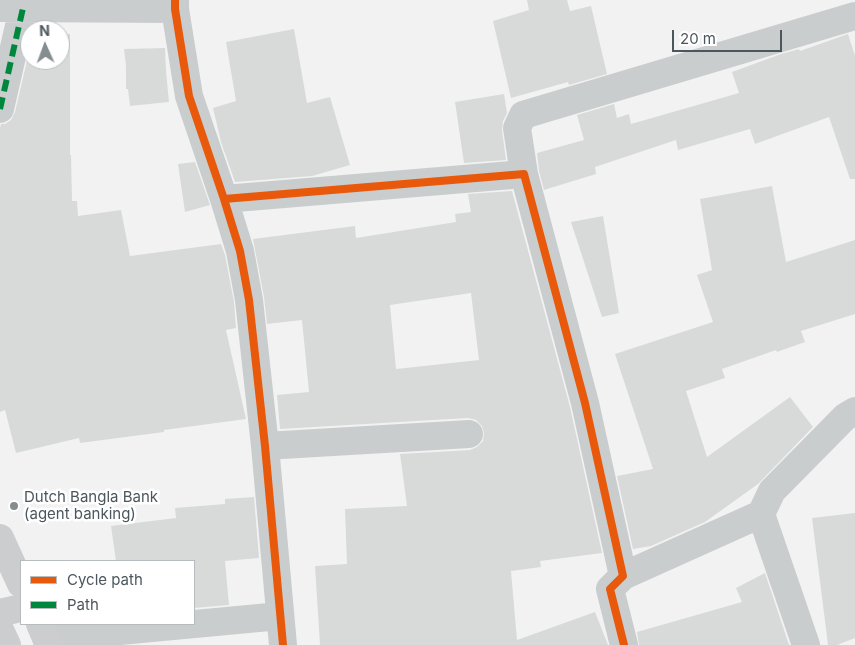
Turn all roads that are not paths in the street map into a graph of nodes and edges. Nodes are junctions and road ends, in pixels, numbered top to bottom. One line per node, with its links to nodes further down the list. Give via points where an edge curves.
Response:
1 (175, 4): 2 (street); 6 (street, via 189,96)
2 (12, 8): 4 (street)
3 (855, 16): 5 (street, via 523,115 517,128)
4 (0, 109)
5 (524, 174): 6 (street); 12 (street, via 585,403)
6 (224, 200): 9 (street, via 240,251)
7 (855, 412): 10 (street, via 845,417 772,491)
8 (469, 434): 9 (street)
9 (265, 446): 16 (street)
10 (761, 514): 12 (street); 22 (street)
11 (0, 538): 13 (street)
12 (623, 576): 21 (street, via 610,589)
13 (20, 582)
14 (20, 608): 15 (street)
15 (0, 613)
16 (280, 616): 17 (street); 20 (street)
17 (195, 623)
18 (174, 625): 19 (street)
19 (45, 636)
20 (283, 645)
21 (624, 645)
22 (806, 645)

